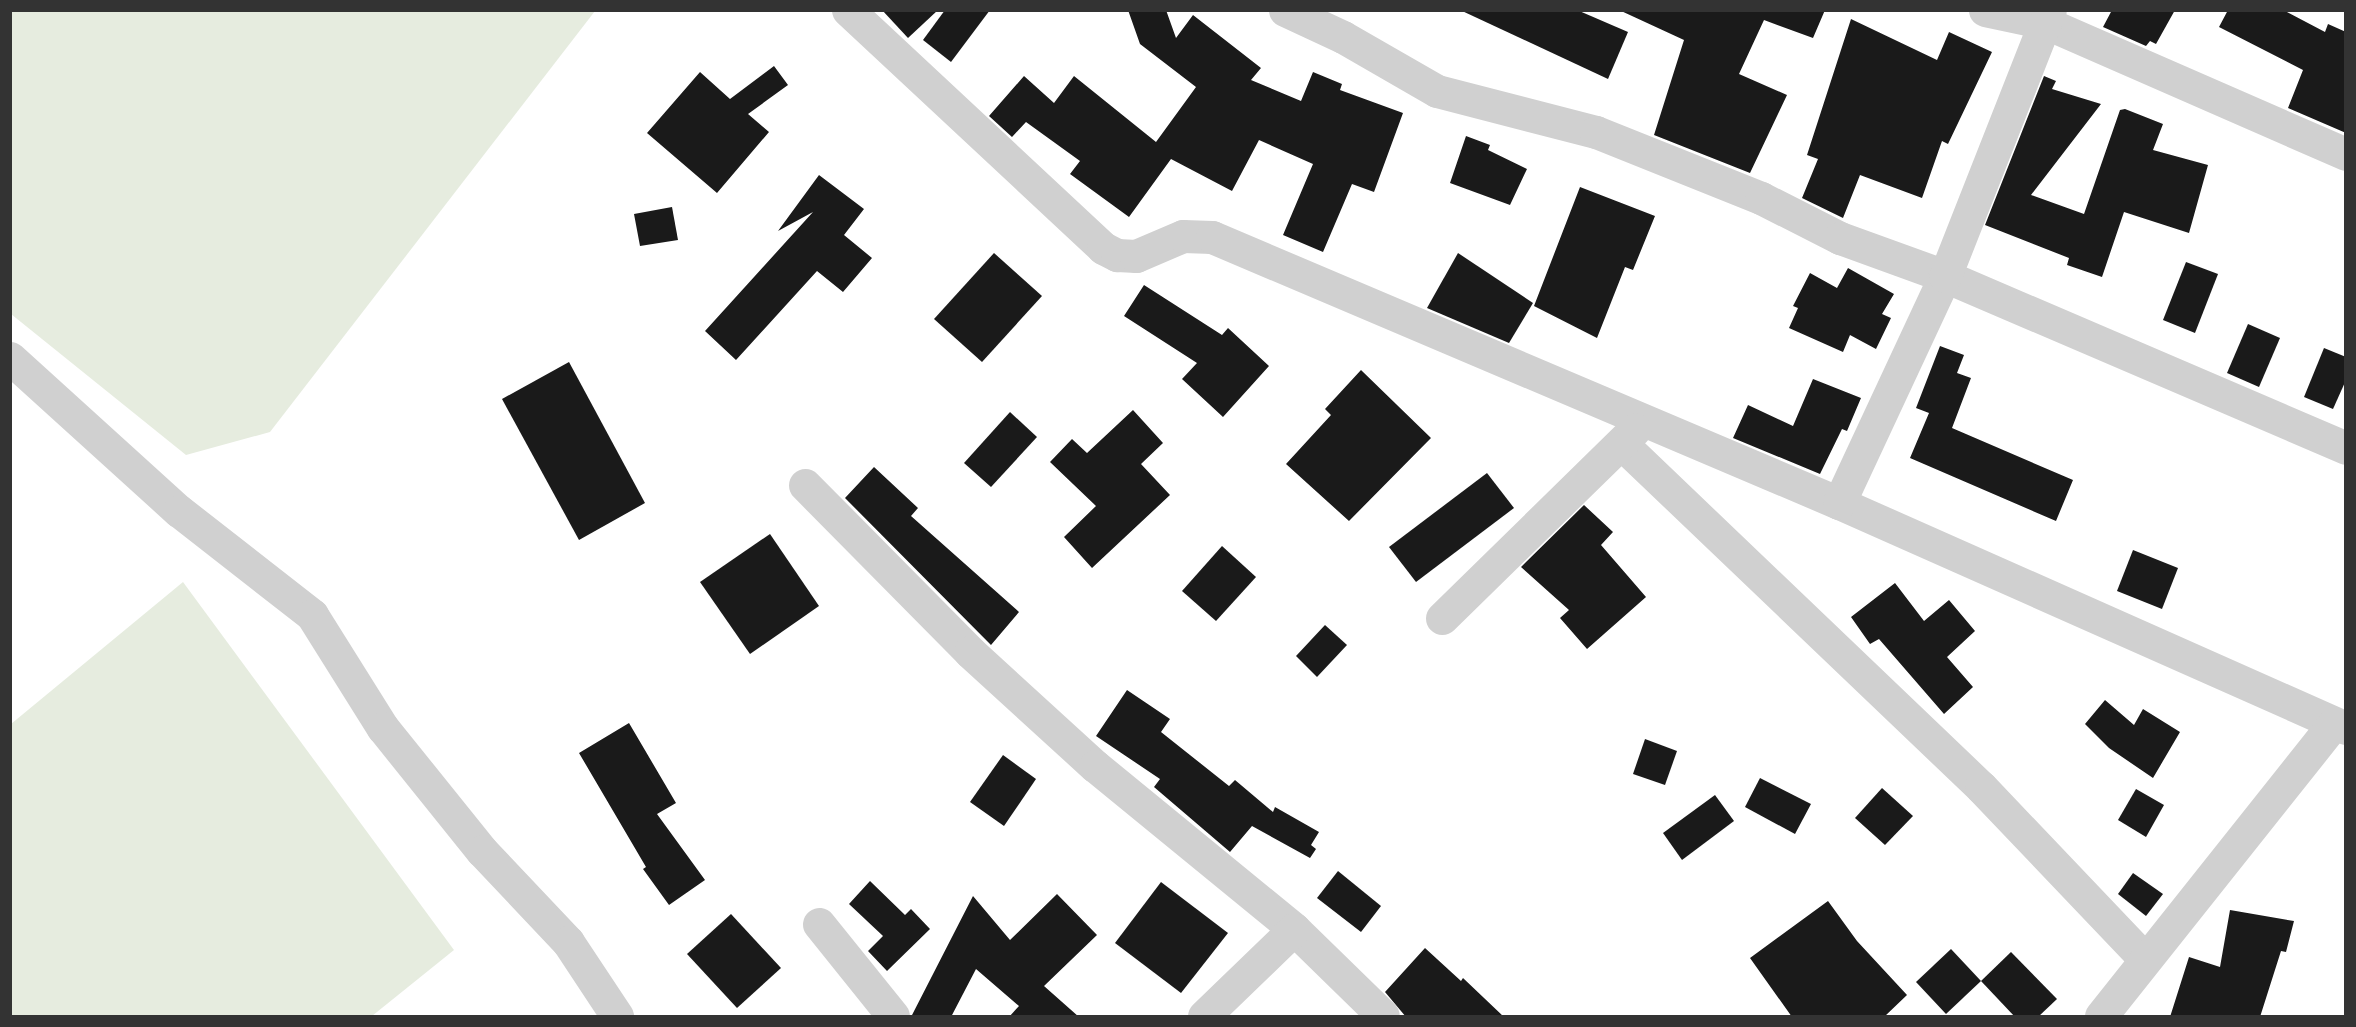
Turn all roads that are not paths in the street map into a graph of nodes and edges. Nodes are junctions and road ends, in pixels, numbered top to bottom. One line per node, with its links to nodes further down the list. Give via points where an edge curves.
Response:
1 (848, 10): 8 (street, via 1103,248 1117,255 1136,256 1183,236 1212,237)
2 (1285, 10): 6 (street, via 1343,37 1437,92 1596,132 1761,198 1840,238)
3 (1985, 10): 4 (street)
4 (2048, 17): 5 (street); 6 (street)
5 (2346, 154)
6 (1945, 276): 10 (street); 12 (street)
7 (10, 358): 18 (street, via 179,511 312,615 383,728 482,851 568,942)
8 (1644, 419): 9 (street); 12 (street)
9 (1622, 444): 13 (street); 17 (street, via 1980,787)
10 (2346, 448)
11 (805, 485): 16 (street, via 970,652 1048,724 1210,864)
12 (1839, 503): 14 (street)
13 (1442, 618)
14 (2340, 725): 17 (street)
15 (819, 924): 19 (street)
16 (1294, 929): 20 (street); 21 (street)
17 (2144, 958): 22 (street)
18 (617, 1017)
19 (893, 1017)
20 (1204, 1017)
21 (1383, 1017)
22 (2101, 1017)

